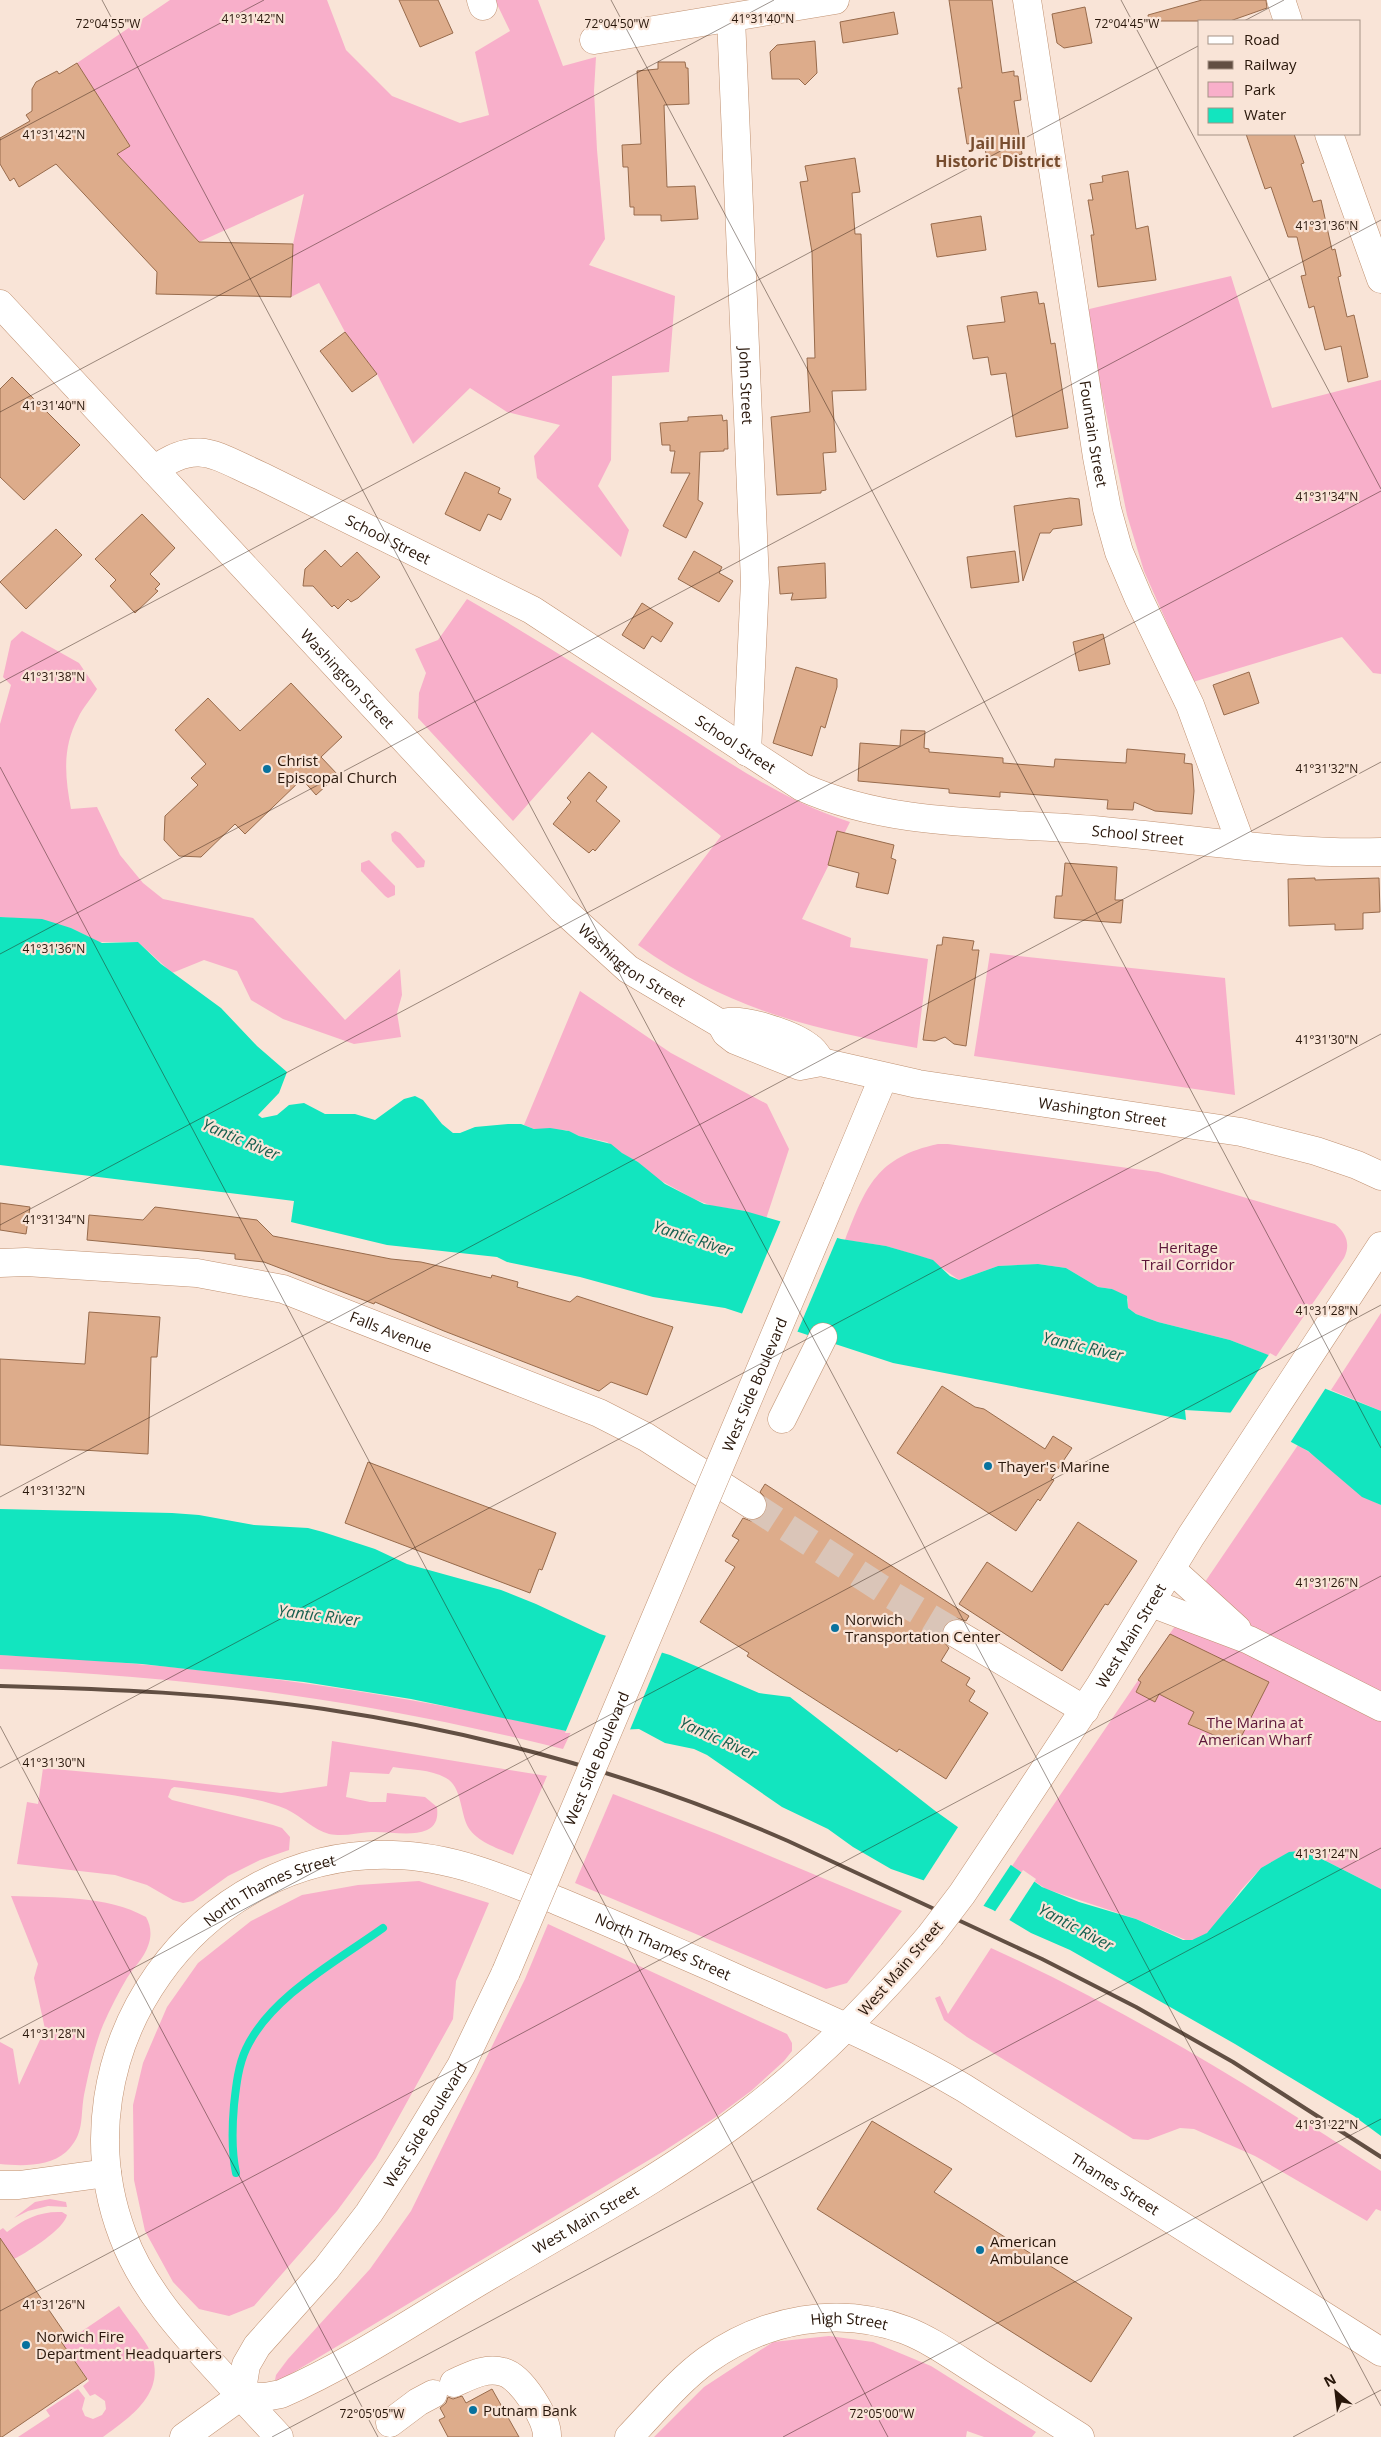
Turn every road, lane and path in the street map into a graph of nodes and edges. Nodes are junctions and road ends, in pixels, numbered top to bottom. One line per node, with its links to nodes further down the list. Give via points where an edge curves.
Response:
1 (835, 0): 4 (main road)
2 (1027, 0): 12 (main road, Fountain Street, via 1097,457 1111,527 1131,582 1190,705)
3 (1280, 0): 5 (main road)
4 (730, 18): 6 (main road); 11 (main road, John Street, via 755,582)
5 (1288, 20)
6 (594, 40)
7 (1329, 135): 8 (main road)
8 (1381, 280)
9 (0, 304): 10 (main road, Washington Street)
10 (154, 470): 11 (main road, School Street, via 170,458 190,451 216,456 262,476 532,610); 14 (main road, Washington Street, via 568,914 628,969 720,1024 735,1040 792,1064 807,1066 822,1062)
11 (747, 752): 12 (main road, School Street, via 821,796 875,811 957,822 1069,828)
12 (1241, 844): 13 (main road, School Street)
13 (1381, 852)
14 (883, 1078): 15 (main road, Washington Street, via 1241,1132 1316,1151); 31 (main road, West Side Boulevard, bridge, via 506,1972 461,2066 379,2198 331,2263 257,2346 246,2365)
15 (1381, 1176)
16 (1381, 1246): 21 (main road, West Main Street)
17 (0, 1263): 20 (main road, Falls Avenue, via 197,1273 283,1288 599,1413 646,1437)
18 (823, 1337): 19 (main road)
19 (782, 1419)
20 (752, 1505)
21 (1171, 1569): 22 (main road, West Main Street); 24 (main road)
22 (1151, 1603): 24 (main road); 26 (main road, West Main Street)
23 (957, 1634): 26 (main road)
24 (1249, 1640): 25 (main road)
25 (1381, 1708)
26 (1085, 1710): 27 (main road, West Main Street, bridge, via 962,1894 888,1985)
27 (846, 2028): 28 (main road, North Thames Street, via 620,1926 481,1871 393,1854 344,1858 294,1871 230,1905 189,1937 156,1977 129,2023 112,2071 104,2122); 30 (main road, Thames Street, via 915,2060 964,2088); 31 (main road, West Main Street, via 747,2114 619,2198 293,2389 270,2397)
28 (107, 2173): 29 (main road); 31 (main road, North Thames Street, via 121,2232 142,2274 185,2332)
29 (6, 2191)
30 (1381, 2352)
31 (241, 2396): 33 (main road); 34 (main road, North Thames Street)
32 (390, 2424): 35 (main road, via 418,2402 480,2371 504,2372 525,2388 542,2416)
33 (184, 2437)
34 (279, 2437)
35 (547, 2437)
36 (629, 2437): 37 (main road, High Street, via 692,2372 719,2353 753,2334 785,2323 829,2317 879,2323 917,2335)
37 (1080, 2437)

